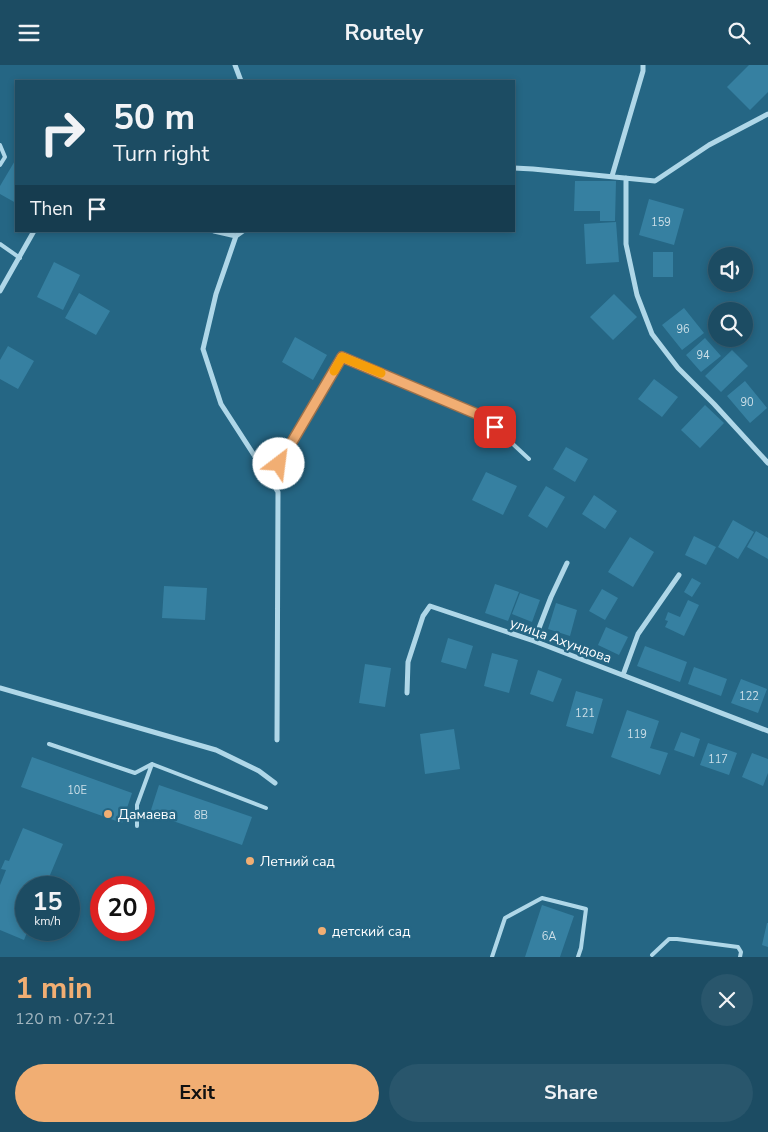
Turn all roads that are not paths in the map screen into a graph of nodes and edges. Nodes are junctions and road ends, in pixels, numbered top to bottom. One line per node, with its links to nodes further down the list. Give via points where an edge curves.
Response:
1 (236, 65): 3 (street)
2 (643, 65): 8 (street, via 644,71)
3 (241, 80)
4 (768, 113): 9 (street, via 709,145 654,181)
5 (0, 145): 6 (lane, via 5,157)
6 (0, 165)
7 (515, 169): 8 (street)
8 (612, 176): 9 (street)
9 (626, 178): 18 (street, via 626,244 637,295 652,334 678,368)
10 (33, 232): 15 (street)
11 (220, 232): 13 (street)
12 (241, 232): 13 (street)
13 (236, 235): 19 (street, via 216,294 203,349 222,403)
14 (0, 244): 15 (lane)
15 (20, 258): 16 (street)
16 (0, 291)
17 (529, 459): 19 (lane, via 484,417 342,357)
18 (768, 463)
19 (270, 480): 27 (street, via 278,492)
20 (566, 563): 22 (street)
21 (679, 575): 23 (street, via 638,635)
22 (534, 641): 23 (street, улица Ахундова); 25 (street, улица Ахундова, via 430,606 423,616 408,662)
23 (623, 675): 26 (street, улица Ахундова)
24 (0, 688): 30 (street, via 216,750 260,771)
25 (407, 693)
26 (768, 731)
27 (276, 740)
28 (50, 744): 29 (lane, via 135,773)
29 (152, 764): 31 (lane); 32 (lane, via 137,805)
30 (275, 783)
31 (266, 808)
32 (137, 826)
33 (652, 955): 36 (lane, via 669,939 677,939 738,947)
34 (492, 957): 35 (lane, via 505,918 542,898 586,909)
35 (578, 957)
36 (740, 957)

